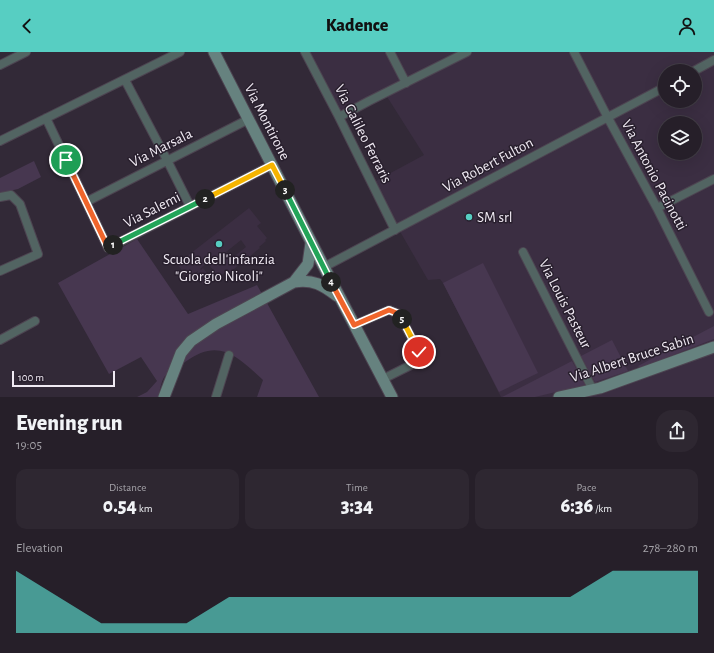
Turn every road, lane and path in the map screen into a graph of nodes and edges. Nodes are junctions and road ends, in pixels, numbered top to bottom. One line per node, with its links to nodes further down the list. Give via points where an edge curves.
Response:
1 (26, 52): 9 (street)
2 (180, 52): 11 (street)
3 (214, 52): 17 (street, Via Montirone)
4 (305, 52): 14 (street, Via Galileo Ferraris)
5 (390, 52): 12 (street)
6 (467, 52): 12 (street)
7 (574, 52): 16 (street, Via Antonio Pacinotti)
8 (714, 60): 10 (street)
9 (0, 65)
10 (702, 67)
11 (125, 80): 15 (street); 19 (street)
12 (406, 83): 14 (street)
13 (658, 91): 16 (street, Via Robert Fulton)
14 (339, 117): 26 (street, Via Galileo Ferraris)
15 (46, 118): 18 (street); 23 (street)
16 (608, 118): 25 (street, Via Antonio Pacinotti); 26 (street, Via Robert Fulton)
17 (249, 119): 19 (street, Via Marsala); 20 (street, Via Montirone)
18 (0, 141)
19 (167, 160): 23 (street, Via Marsala); 24 (street)
20 (272, 165): 24 (street, Via Salemi); 27 (street, Via Montirone)
21 (714, 178): 25 (street)
22 (0, 196): 30 (street, via 11,195 20,204 38,254)
23 (86, 202): 24 (street, Via Salemi, via 108,248)
24 (190, 206)
25 (657, 208): 33 (street, Via Antonio Pacinotti)
26 (395, 230): 29 (street, Via Robert Fulton)
27 (311, 242): 29 (street, Via Montirone); 31 (street, via 308,264)
28 (523, 252): 40 (street, Via Louis Pasteur)
29 (324, 268): 31 (street, via 310,277); 32 (street, Via Montirone)
30 (0, 271)
31 (298, 279): 32 (street, via 323,285); 41 (street, via 216,324 191,341 181,353)
32 (339, 297): 35 (street, Via Montirone)
33 (709, 312)
34 (35, 321): 36 (street)
35 (354, 325): 39 (street, Via Montirone); 39 (street, via 389,310 399,314 420,357 417,362)
36 (0, 340)
37 (714, 347): 40 (street, Via Albert Bruce Sabin)
38 (229, 355): 42 (street)
39 (383, 379): 43 (street, Via Montirone)
40 (594, 390): 44 (street, Via Albert Bruce Sabin)
41 (164, 397)
42 (216, 397)
43 (392, 397)
44 (559, 397)

